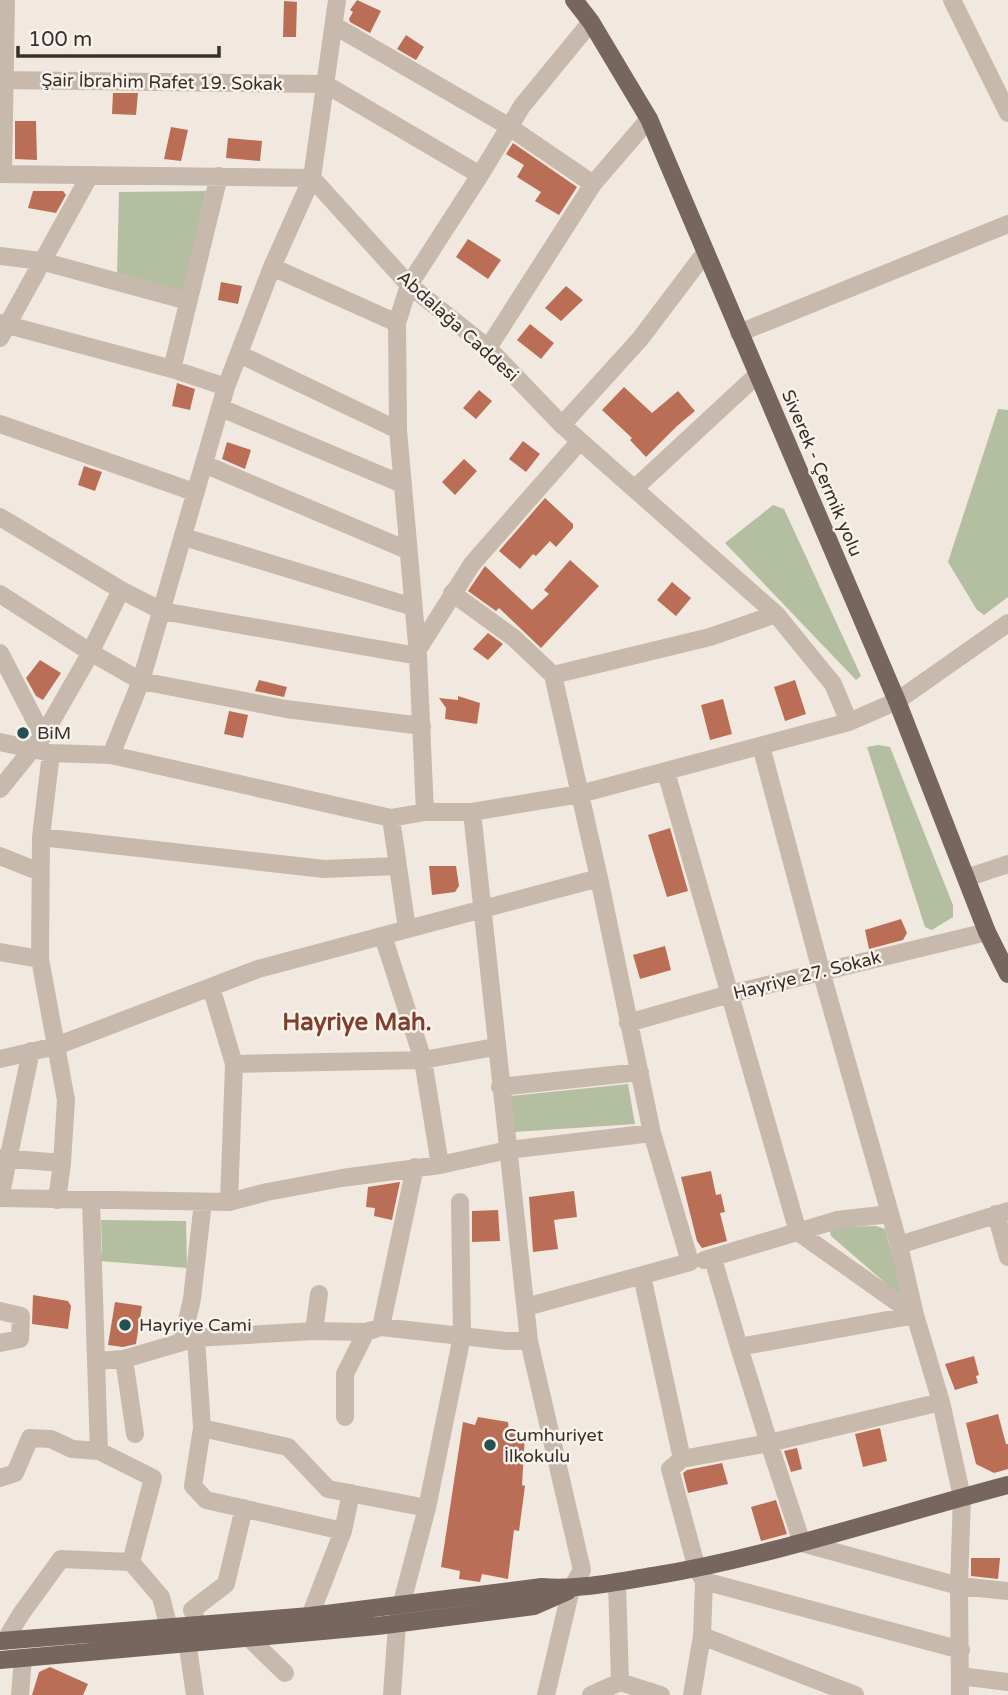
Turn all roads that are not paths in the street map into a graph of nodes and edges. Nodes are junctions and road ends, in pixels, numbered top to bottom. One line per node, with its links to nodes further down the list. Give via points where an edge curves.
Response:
1 (6, 0): 7 (street)
2 (337, 0): 6 (street)
3 (574, 0): 5 (main road, Siverek - Çermik yolu)
4 (952, 0): 9 (street)
5 (591, 22): 10 (main road, Siverek - Çermik yolu); 11 (street)
6 (335, 26): 8 (street); 11 (street)
7 (3, 80): 8 (street, Şair İbrahim Rafet 19. Sokak); 12 (street)
8 (325, 84): 14 (street); 16 (street)
9 (1008, 113)
10 (649, 119): 17 (street); 19 (main road, Siverek - Çermik yolu)
11 (508, 127): 14 (street); 17 (street)
12 (1, 174): 13 (street)
13 (90, 174): 15 (street); 21 (street)
14 (480, 175): 23 (street)
15 (219, 176): 16 (street); 24 (street)
16 (312, 178): 22 (street); 23 (street, Abdalağa Caddesi)
17 (593, 184): 28 (street)
18 (1008, 224): 27 (street)
19 (705, 253): 27 (main road, Siverek - Çermik yolu); 35 (street, via 640,339)
20 (0, 256): 21 (street)
21 (41, 261): 24 (street); 26 (street)
22 (272, 267): 25 (street); 29 (street)
23 (409, 285): 25 (street); 28 (street, Abdalağa Caddesi)
24 (188, 301): 30 (street)
25 (397, 323): 36 (street)
26 (2, 329): 30 (street)
27 (739, 333): 31 (main road, Siverek - Çermik yolu)
28 (488, 348): 35 (street, Abdalağa Caddesi)
29 (239, 354): 32 (street); 36 (street)
30 (172, 369): 32 (street)
31 (757, 375): 40 (street); 57 (main road, Siverek - Çermik yolu)
32 (226, 387): 33 (street)
33 (221, 408): 38 (street); 39 (street)
34 (0, 424): 41 (street)
35 (562, 425): 37 (street, Abdalağa Caddesi)
36 (398, 430): 39 (street)
37 (580, 441): 40 (street, Abdalağa Caddesi); 46 (street)
38 (204, 464): 41 (street); 44 (street)
39 (402, 484): 44 (street)
40 (634, 489): 50 (street, Abdalağa Caddesi)
41 (194, 492): 43 (street)
42 (0, 517): 45 (street)
43 (184, 537): 48 (street); 49 (street)
44 (407, 551): 48 (street)
45 (121, 590): 49 (street); 52 (street)
46 (452, 593): 54 (street); 55 (street)
47 (0, 594): 52 (street)
48 (413, 607): 54 (street)
49 (162, 611): 54 (street); 56 (street)
50 (776, 614): 55 (street, via 710,637); 58 (street, Abdalağa Caddesi, via 833,684)
51 (1008, 622): 57 (street)
52 (90, 652): 56 (street); 61 (street)
53 (0, 653): 61 (street)
54 (418, 654): 59 (street)
55 (553, 675): 67 (street)
56 (141, 681): 59 (street, via 286,709); 64 (street)
57 (897, 701): 58 (street); 77 (main road, Siverek - Çermik yolu)
58 (849, 722): 62 (street)
59 (422, 726): 68 (street)
60 (0, 742): 61 (street)
61 (38, 743): 63 (street); 66 (street)
62 (761, 746): 65 (street); 85 (street)
63 (51, 753): 64 (street); 71 (street)
64 (111, 755): 70 (street)
65 (666, 772): 67 (street); 88 (street)
66 (0, 789)
67 (580, 794): 69 (street); 76 (street)
68 (425, 812): 69 (street); 70 (street)
69 (472, 812): 78 (street)
70 (391, 818): 74 (street)
71 (41, 837): 74 (street, via 324,869); 75 (street)
72 (0, 856): 75 (street)
73 (1008, 864): 77 (street)
74 (397, 866): 79 (street)
75 (40, 872): 84 (street)
76 (599, 878): 78 (street); 89 (street)
77 (966, 878): 80 (main road, Siverek - Çermik yolu)
78 (481, 909): 79 (street); 91 (street)
79 (407, 929): 81 (street)
80 (987, 932): 82 (main road, Siverek - Çermik yolu); 85 (street, Hayriye 27. Sokak)
81 (383, 936): 87 (street, via 258,969); 94 (street)
82 (1002, 949): 86 (main road, Siverek - Çermik yolu)
83 (0, 953): 84 (street)
84 (40, 959): 90 (street)
85 (821, 971): 88 (street, Hayriye 27. Sokak); 110 (street)
86 (1008, 974)
87 (211, 987): 90 (street); 95 (street)
88 (730, 994): 89 (street, Hayriye 27. Sokak); 111 (street)
89 (628, 1023): 96 (street)
90 (56, 1045): 92 (street); 101 (street, via 66,1100)
91 (495, 1046): 94 (street); 97 (street)
92 (31, 1051): 93 (street); 100 (street, via 19,1115)
93 (0, 1059)
94 (423, 1060): 95 (street); 102 (street)
95 (234, 1065): 107 (street)
96 (640, 1072): 97 (street); 98 (street)
97 (500, 1087): 99 (street)
98 (652, 1133): 99 (street); 115 (street)
99 (508, 1150): 102 (street); 118 (street)
100 (3, 1159): 101 (street); 104 (street, via 0,1198)
101 (62, 1163): 104 (street)
102 (440, 1164): 103 (street)
103 (415, 1167): 107 (street); 121 (street)
104 (57, 1200): 105 (street)
105 (91, 1201): 106 (street); 129 (street)
106 (203, 1202): 107 (street); 124 (street)
107 (229, 1202)
108 (460, 1202): 123 (street)
109 (1002, 1212): 112 (street); 113 (street)
110 (890, 1214): 111 (street, via 837,1220); 112 (street)
111 (798, 1232): 114 (street); 120 (street)
112 (899, 1245): 120 (street)
113 (1008, 1257)
114 (713, 1259): 115 (street); 127 (street)
115 (690, 1262): 116 (street)
116 (642, 1276): 118 (street); 136 (street)
117 (319, 1294): 122 (street)
118 (526, 1307): 125 (street)
119 (0, 1311): 126 (street, via 21,1316 20,1339)
120 (915, 1315): 127 (street); 130 (street)
121 (373, 1330): 122 (street); 123 (street); 131 (street, via 345,1374)
122 (314, 1331): 124 (street)
123 (462, 1336): 125 (street); 142 (street)
124 (189, 1340): 128 (street); 132 (street)
125 (529, 1341): 149 (street, via 582,1570)
126 (0, 1343)
127 (739, 1347): 134 (street)
128 (124, 1359): 129 (street); 133 (street)
129 (96, 1361): 135 (street)
130 (941, 1402): 134 (street); 140 (street)
131 (345, 1417)
132 (202, 1428): 139 (street, via 288,1447 328,1489); 141 (street, via 193,1486 206,1500)
133 (135, 1434)
134 (769, 1443): 136 (street); 144 (street)
135 (99, 1451): 137 (street, via 30,1438 15,1473); 145 (street, via 153,1478)
136 (682, 1459): 146 (street, via 670,1469)
137 (0, 1478)
138 (1008, 1485): 140 (main road)
139 (351, 1493): 142 (street); 143 (street)
140 (962, 1497): 144 (main road); 148 (street)
141 (244, 1508): 143 (street); 153 (street, via 226,1584 192,1609)
142 (427, 1508): 151 (street)
143 (343, 1531): 152 (street)
144 (802, 1543): 146 (main road); 148 (street)
145 (131, 1562): 154 (street, via 161,1597); 157 (street, via 61,1559)
146 (701, 1575): 147 (main road); 156 (street); 159 (street)
147 (617, 1582): 149 (main road); 164 (street)
148 (959, 1586): 150 (street); 159 (street)
149 (571, 1589): 151 (main road, via 534,1606); 169 (street)
150 (1008, 1591)
151 (399, 1615): 152 (main road); 155 (main road); 168 (street)
152 (310, 1616): 153 (main road)
153 (198, 1624): 154 (main road)
154 (169, 1628): 157 (main road)
155 (247, 1636): 158 (main road); 162 (street)
156 (702, 1636): 172 (street); 173 (street)
157 (2, 1641)
158 (187, 1642): 160 (main road); 167 (street)
159 (961, 1650): 163 (street)
160 (23, 1658): 161 (main road); 166 (street)
161 (0, 1660)
162 (285, 1673)
163 (960, 1676): 165 (street); 174 (street)
164 (620, 1682): 170 (street); 171 (street)
165 (1008, 1682)
166 (20, 1695)
167 (195, 1695)
168 (392, 1695)
169 (545, 1695)
170 (591, 1695)
171 (661, 1695)
172 (692, 1695)
173 (855, 1695)
174 (960, 1695)

